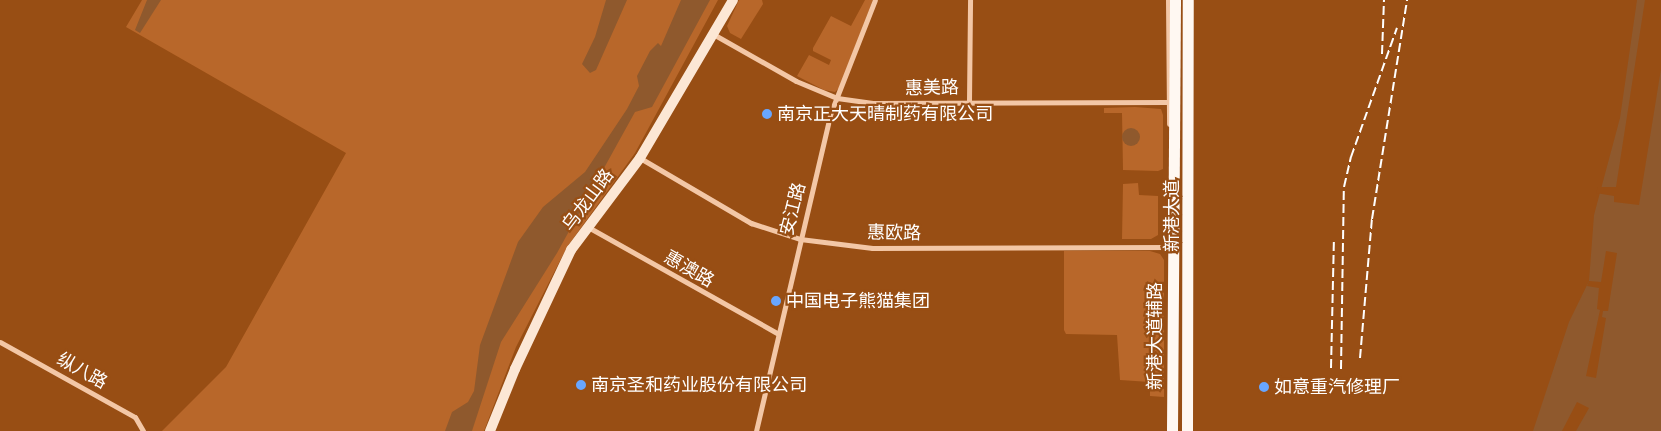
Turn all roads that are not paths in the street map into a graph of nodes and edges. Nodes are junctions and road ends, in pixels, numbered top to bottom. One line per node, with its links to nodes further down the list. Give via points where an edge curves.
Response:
1 (732, 0): 7 (street, 乌龙山路)
2 (875, 0): 8 (street, 安江路)
3 (970, 0): 9 (street)
4 (1168, 0): 10 (street, 新港大道辅路)
5 (1176, 0): 21 (main road, 新港大道)
6 (1188, 0): 22 (main road, 新港大道)
7 (713, 34): 8 (street, 惠美路, via 796,81); 11 (street, 乌龙山路)
8 (837, 98): 9 (street, 惠美路, via 873,103); 13 (street, 安江路)
9 (969, 101): 10 (street, 惠美路)
10 (1168, 102): 14 (street, 新港大道辅路)
11 (640, 158): 12 (street, 乌龙山路); 13 (street, 惠欧路, via 751,223)
12 (587, 227): 15 (street, 惠澳路); 18 (street, 乌龙山路, via 571,250 515,369)
13 (800, 239): 14 (street, 惠欧路, via 872,248); 15 (street, 安江路)
14 (1169, 247): 20 (street, 新港大道辅路)
15 (777, 333): 19 (street, 安江路)
16 (0, 342): 17 (street, 纵八路, via 135,417)
17 (144, 431)
18 (490, 431)
19 (756, 431)
20 (1168, 431)
21 (1172, 431)
22 (1187, 431)

